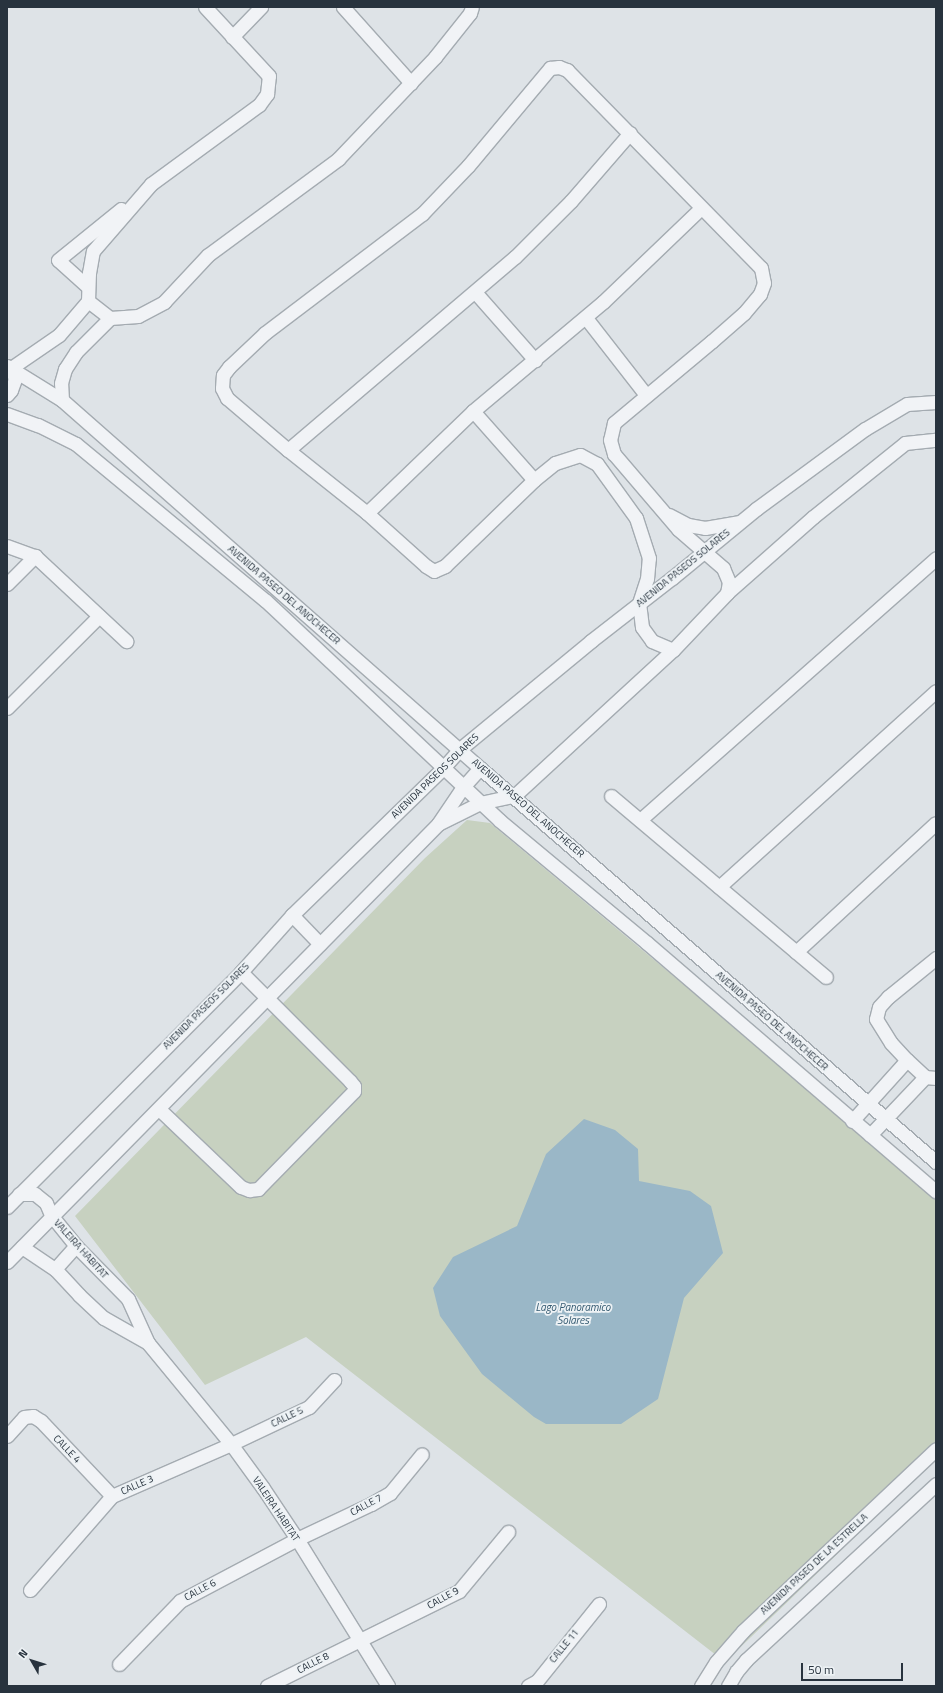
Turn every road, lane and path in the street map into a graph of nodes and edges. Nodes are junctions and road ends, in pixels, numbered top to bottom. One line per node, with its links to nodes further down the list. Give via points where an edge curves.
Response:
1 (205, 7): 5 (street)
2 (261, 7): 5 (street)
3 (343, 7): 6 (street)
4 (472, 7): 6 (street, via 470,13)
5 (232, 37): 8 (street, via 269,76 267,94 259,105)
6 (411, 83): 13 (street, via 338,159 208,255 164,302 138,316)
7 (630, 133): 9 (street); 11 (street, via 571,201 515,257); 24 (street, via 567,70 559,67 550,68 544,73 468,166 422,214 265,333 223,375 222,388 227,398)
8 (151, 184): 10 (street, via 93,251); 10 (street, via 58,260)
9 (701, 208): 14 (street); 18 (street, via 761,268 764,283 760,294 744,313)
10 (88, 287): 12 (street)
11 (475, 292): 15 (street); 24 (street)
12 (88, 301): 13 (street); 16 (street, via 59,335)
13 (110, 318): 19 (street, via 76,352 65,369 61,383)
14 (586, 318): 15 (street); 18 (street)
15 (535, 360): 21 (street)
16 (9, 367): 17 (street, via 15,379); 19 (street, AVENIDA PASEO DEL ANOCHECER)
17 (7, 395)
18 (646, 395): 26 (street, via 614,423 610,440 614,454)
19 (62, 400): 41 (street, AVENIDA PASEO DEL ANOCHECER)
20 (936, 402): 28 (street, AVENIDA PASEOS SOLARES, via 907,404 865,429)
21 (474, 411): 25 (street); 27 (street)
22 (7, 414): 42 (street, AVENIDA PASEO DEL ANOCHECER, via 38,425 76,444 266,601)
23 (936, 440): 34 (street, via 905,443 813,517)
24 (288, 450): 27 (street)
25 (534, 480): 27 (street, via 445,566 434,571); 35 (street, via 555,463 580,454 597,464 636,518 647,551 647,579)
26 (663, 511): 28 (street, via 688,525 705,528); 30 (street)
27 (367, 514)
28 (740, 522): 30 (street, AVENIDA PASEOS SOLARES)
29 (7, 546): 31 (street)
30 (703, 552): 34 (street, via 723,568 729,582); 35 (street, AVENIDA PASEOS SOLARES)
31 (35, 556): 33 (street); 36 (street)
32 (936, 558): 48 (street)
33 (7, 584)
34 (727, 593): 38 (street)
35 (639, 604): 38 (street, via 642,627 652,641); 41 (street, AVENIDA PASEOS SOLARES)
36 (99, 616): 37 (street); 40 (street)
37 (126, 641)
38 (673, 650): 45 (street)
39 (936, 691): 51 (street)
40 (7, 708)
41 (460, 749): 42 (street, AVENIDA PASEOS SOLARES); 43 (street, AVENIDA PASEO DEL ANOCHECER)
42 (443, 768): 44 (street, AVENIDA PASEO DEL ANOCHECER); 52 (street, AVENIDA PASEOS SOLARES)
43 (480, 768): 44 (street); 45 (street, AVENIDA PASEO DEL ANOCHECER)
44 (463, 787): 47 (street, AVENIDA PASEO DEL ANOCHECER); 50 (street)
45 (514, 796): 47 (street); 61 (street, AVENIDA PASEO DEL ANOCHECER)
46 (611, 796): 48 (street)
47 (480, 803): 50 (street); 64 (street, AVENIDA PASEO DEL ANOCHECER, via 647,943)
48 (640, 820): 51 (street)
49 (936, 823): 54 (street)
50 (438, 824): 53 (street)
51 (719, 886): 54 (street)
52 (292, 915): 53 (street); 56 (street, AVENIDA PASEOS SOLARES)
53 (320, 944): 58 (street)
54 (796, 952): 57 (street)
55 (934, 964): 59 (street, via 888,997 879,1007 876,1019 891,1043)
56 (241, 972): 58 (street); 68 (street, AVENIDA PASEOS SOLARES)
57 (826, 977)
58 (267, 998): 62 (street); 62 (street, via 350,1081 354,1091 258,1189 249,1190 241,1187)
59 (907, 1060): 60 (street); 61 (street)
60 (931, 1077): 63 (street)
61 (866, 1103): 63 (street, AVENIDA PASEO DEL ANOCHECER); 64 (street)
62 (159, 1109): 70 (street)
63 (886, 1119): 65 (street); 66 (street, AVENIDA PASEO DEL ANOCHECER)
64 (852, 1121): 65 (street, AVENIDA PASEO DEL ANOCHECER)
65 (870, 1135): 67 (street, AVENIDA PASEO DEL ANOCHECER)
66 (936, 1162)
67 (936, 1192)
68 (19, 1194): 69 (street, AVENIDA PASEOS SOLARES); 70 (street, VALEIRA HABITAT, via 35,1194 46,1203)
69 (7, 1207)
70 (51, 1215): 71 (street, VALEIRA HABITAT); 72 (street)
71 (76, 1246): 74 (street); 75 (street, VALEIRA HABITAT, via 128,1299)
72 (22, 1247): 73 (street); 74 (street, VALEIRA HABITAT)
73 (7, 1262)
74 (55, 1270): 75 (street, VALEIRA HABITAT, via 104,1318)
75 (148, 1343): 78 (street, VALEIRA HABITAT)
76 (334, 1380): 78 (street, CALLE 5, via 309,1407)
77 (7, 1436): 82 (street, CALLE 4, via 24,1417 33,1416 41,1421)
78 (231, 1444): 82 (street, CALLE 3); 84 (street, VALEIRA HABITAT)
79 (936, 1449): 92 (street, AVENIDA PASEO DE LA ESTRELLA, via 743,1631 716,1662)
80 (422, 1454): 84 (street, CALLE 7, via 390,1492 371,1504)
81 (936, 1484): 93 (street, via 746,1660)
82 (112, 1496): 85 (street, CALLE 3)
83 (508, 1532): 87 (street, CALLE 9, via 459,1591)
84 (297, 1539): 87 (street, VALEIRA HABITAT); 88 (street, CALLE 6, via 180,1601)
85 (30, 1590)
86 (599, 1604): 91 (street, CALLE 11, via 537,1681)
87 (359, 1640): 89 (street, CALLE 8); 90 (street, VALEIRA HABITAT)
88 (119, 1664)
89 (267, 1686)
90 (388, 1686)
91 (528, 1686)
92 (701, 1686)
93 (728, 1686)

